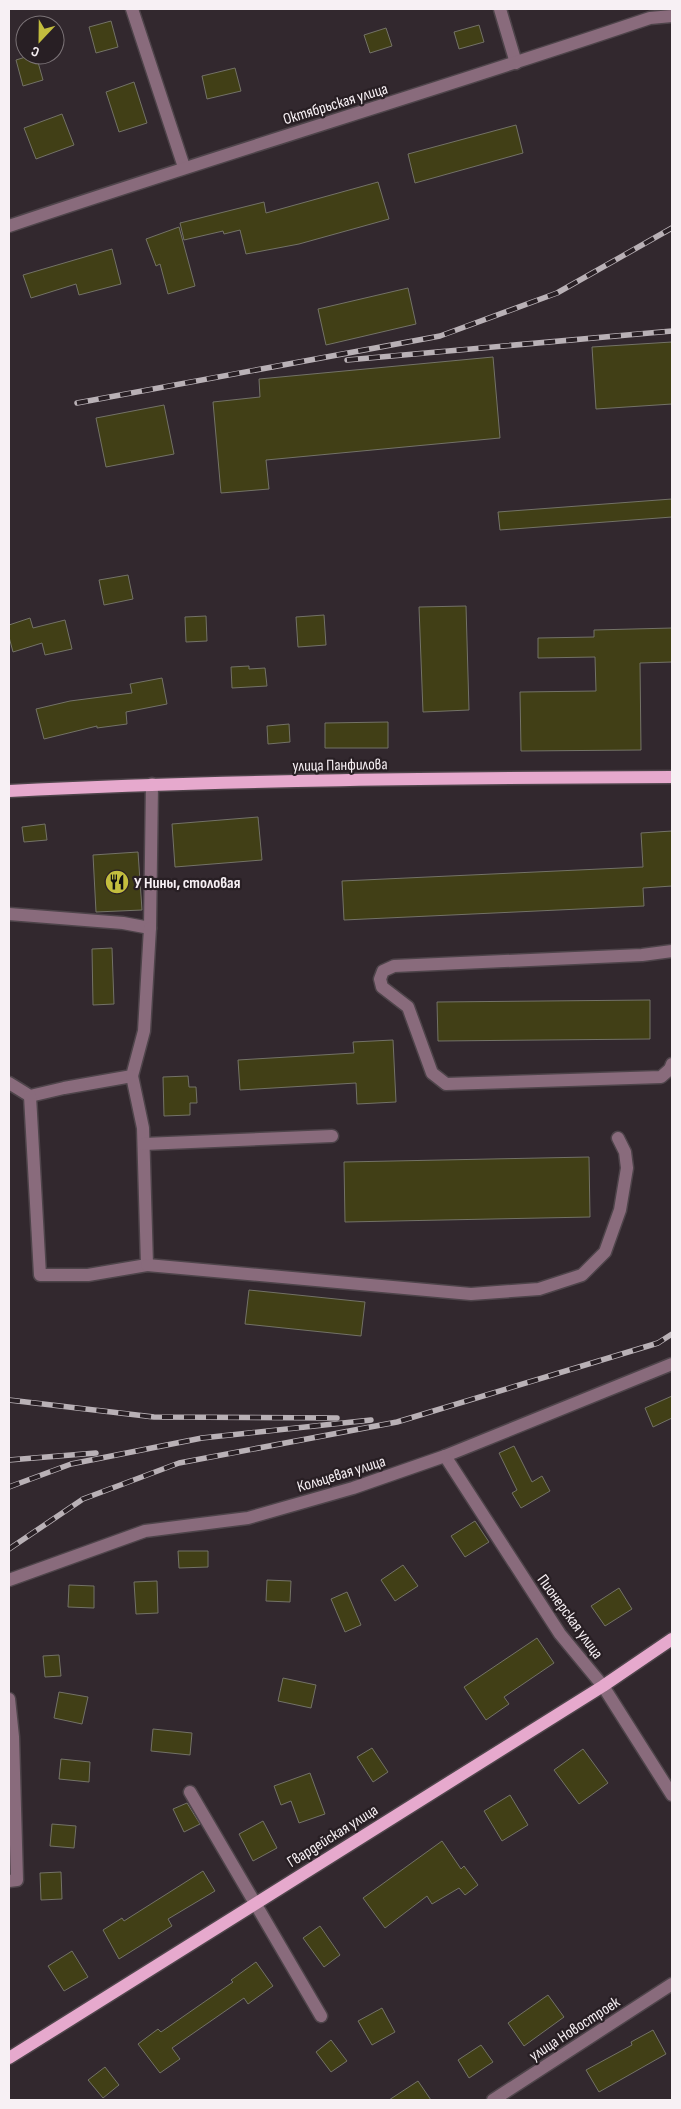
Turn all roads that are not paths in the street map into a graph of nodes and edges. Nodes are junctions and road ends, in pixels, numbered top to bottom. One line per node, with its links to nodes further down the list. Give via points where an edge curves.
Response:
1 (132, 9): 5 (street)
2 (500, 9): 4 (street)
3 (672, 16): 4 (street, Октябрьская улица, via 650,18)
4 (516, 63): 5 (street, Октябрьская улица)
5 (184, 167): 6 (street, Октябрьская улица)
6 (9, 226)
7 (672, 777): 8 (main road, улица Панфилова)
8 (152, 784): 9 (main road, улица Панфилова); 11 (street)
9 (9, 791)
10 (9, 914): 11 (street)
11 (150, 928): 14 (street, via 144,1031)
12 (672, 951): 13 (street, via 394,966 383,971 380,979 382,986 408,1007 432,1073 446,1084 661,1077)
13 (672, 1064)
14 (132, 1076): 16 (street); 19 (street)
15 (9, 1083): 16 (street)
16 (30, 1096): 20 (street, via 40,1275 88,1275)
17 (332, 1136): 19 (street)
18 (618, 1138): 20 (street, via 628,1168 620,1210 605,1252 582,1275 539,1289 471,1294)
19 (144, 1144): 20 (street)
20 (146, 1265)
21 (672, 1364): 22 (street, Кольцевая улица)
22 (445, 1456): 23 (street, Кольцевая улица, via 353,1488 248,1518 145,1531); 25 (street, Пионерская улица, via 560,1634)
23 (9, 1580)
24 (672, 1639): 25 (main road, Гвардейская улица)
25 (603, 1686): 28 (street, Пионерская улица); 30 (main road, Гвардейская улица)
26 (9, 1699): 29 (street, via 17,1880)
27 (190, 1792): 30 (street)
28 (672, 1795)
29 (9, 1881)
30 (254, 1903): 32 (street); 33 (main road, Гвардейская улица)
31 (672, 1984): 34 (street, улица Новостроек)
32 (321, 2016)
33 (9, 2058)
34 (494, 2100)

